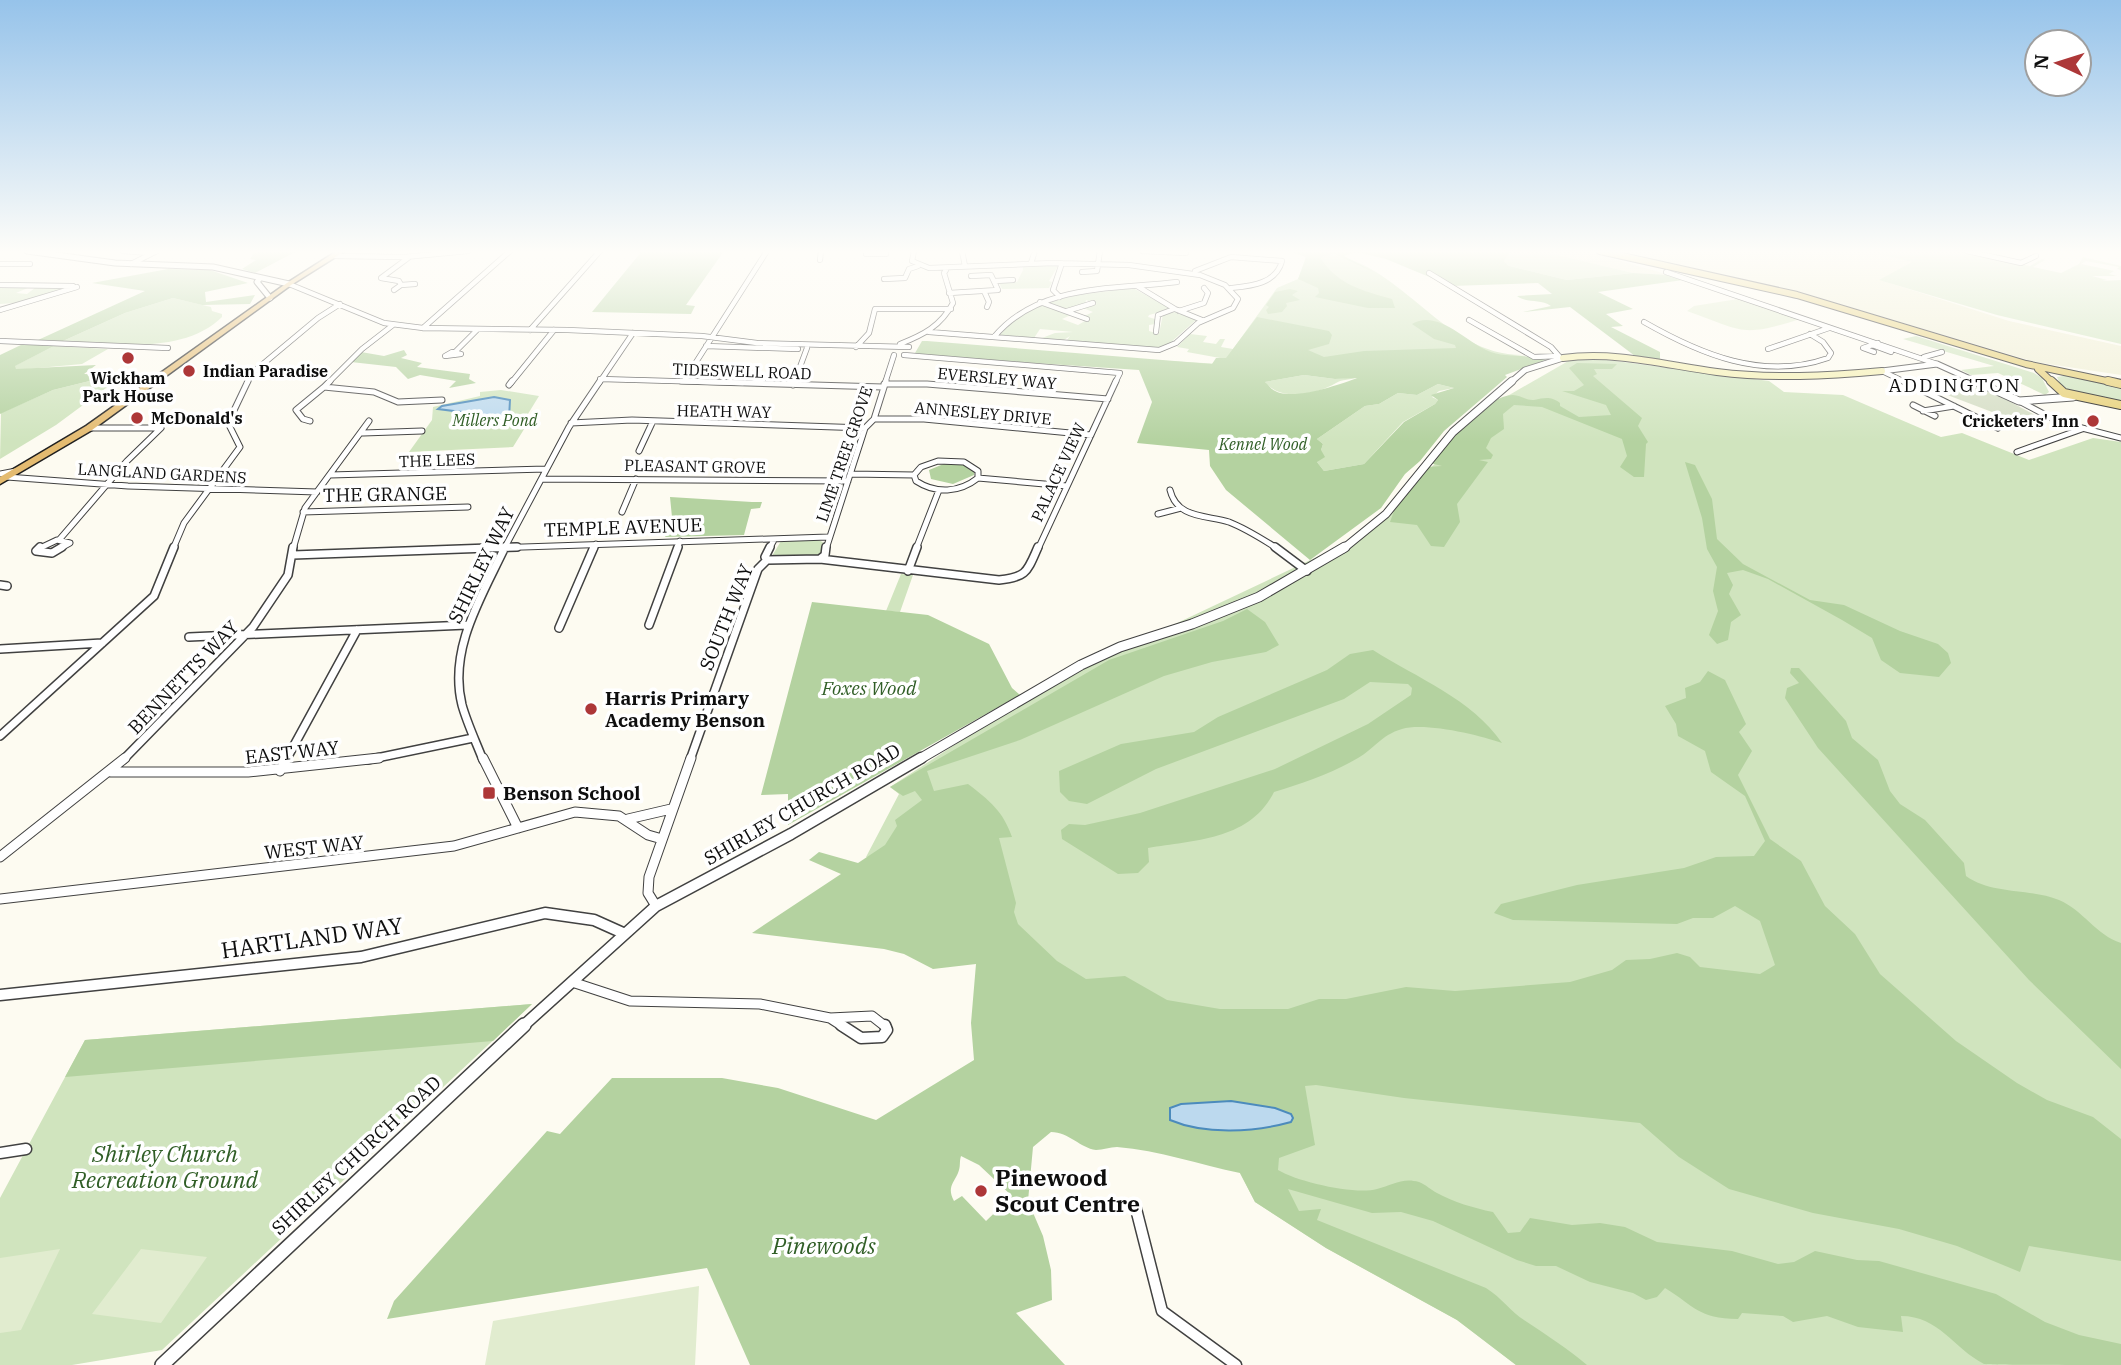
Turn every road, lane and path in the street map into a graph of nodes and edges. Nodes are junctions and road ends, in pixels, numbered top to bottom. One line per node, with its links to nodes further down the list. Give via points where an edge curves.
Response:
1 (247, 315): 81 (highway)
2 (324, 315): 102 (street, via 250,376 228,423 240,447)
3 (369, 315): 21 (street)
4 (437, 315): 23 (street)
5 (544, 315): 25 (street)
6 (726, 315): 32 (street)
7 (873, 315): 36 (street, via 869,333)
8 (946, 315): 27 (street)
9 (1014, 315): 31 (street)
10 (1074, 315): 17 (street)
11 (1159, 315): 28 (street)
12 (1189, 315): 18 (street)
13 (1215, 315): 18 (street)
14 (1498, 315): 53 (street, via 1551,347)
15 (1795, 315): 22 (street)
16 (1862, 315): 55 (main road)
17 (1087, 319)
18 (1203, 320): 31 (street, via 1174,345 1155,351)
19 (1469, 320): 53 (street, via 1534,357)
20 (1644, 322): 30 (street, via 1714,357 1760,364 1797,365 1828,358 1832,354 1829,348)
21 (393, 324): 23 (street); 65 (street)
22 (1831, 327): 30 (street); 35 (street)
23 (422, 328): 24 (street)
24 (477, 330): 25 (street); 46 (street)
25 (530, 330): 26 (street)
26 (554, 330): 29 (street); 61 (street)
27 (929, 332): 31 (street); 33 (street)
28 (1156, 332)
29 (632, 334): 32 (street); 58 (street, SHIRLEY WAY)
30 (1810, 334): 45 (street)
31 (994, 337)
32 (711, 338): 36 (street); 40 (street)
33 (918, 338): 38 (street); 41 (street)
34 (0, 341): 42 (street)
35 (1879, 342): 39 (street); 52 (street)
36 (857, 345): 37 (street); 44 (street)
37 (886, 345): 38 (street); 44 (street)
38 (896, 345): 41 (street)
39 (1871, 345): 47 (street, via 1863,348); 48 (street)
40 (706, 346): 43 (street); 59 (street)
41 (909, 347): 51 (street)
42 (168, 348)
43 (807, 348): 44 (street); 62 (street)
44 (879, 349): 50 (street)
45 (1768, 349)
46 (455, 352)
47 (1874, 352)
48 (1891, 352)
49 (1942, 352): 52 (street)
50 (894, 355): 51 (street); 64 (street, LIME TREE GROVE)
51 (904, 355): 68 (street, PALACE VIEW, via 1118,371)
52 (1923, 357): 54 (street)
53 (1559, 358): 56 (main road, via 1627,357 1777,378); 121 (street, SHIRLEY CHURCH ROAD, via 1524,374 1453,432 1386,514)
54 (1937, 364): 56 (street); 69 (street)
55 (2025, 364): 57 (main road); 63 (main road, via 2044,373)
56 (1882, 371): 73 (street)
57 (2071, 374): 60 (main road); 63 (main road, via 2056,375)
58 (600, 379): 59 (street, TIDESWELL ROAD); 80 (street, SHIRLEY WAY)
59 (684, 381): 62 (street, TIDESWELL ROAD)
60 (2121, 382)
61 (509, 385)
62 (793, 385): 64 (street, TIDESWELL ROAD)
63 (2055, 385): 66 (street, via 2058,394); 67 (main road)
64 (883, 386): 68 (street, EVERSLEY WAY, via 927,384); 76 (street, LIME TREE GROVE)
65 (324, 387): 70 (street, via 376,393 395,401); 77 (street, via 296,410)
66 (2054, 397): 67 (street); 69 (street)
67 (2082, 398): 72 (main road)
68 (1108, 399): 87 (street, PALACE VIEW)
69 (2019, 401): 84 (street, via 2041,415)
70 (438, 402)
71 (1913, 405): 74 (street)
72 (2121, 405)
73 (1955, 406): 74 (street); 83 (street)
74 (1923, 411): 75 (street)
75 (1935, 416)
76 (874, 419): 82 (street, LIME TREE GROVE); 87 (street, ANNESLEY DRIVE, via 924,419)
77 (310, 421)
78 (369, 421): 86 (street, BENNETTS WAY)
79 (652, 423): 80 (street, HEATH WAY); 82 (street, HEATH WAY); 89 (street)
80 (571, 424): 91 (street, SHIRLEY WAY)
81 (89, 428): 95 (highway); 100 (street, via 161,428)
82 (865, 428): 92 (street, LIME TREE GROVE)
83 (1998, 428)
84 (2082, 429): 88 (street); 90 (street)
85 (422, 431): 86 (street)
86 (363, 433): 93 (street, BENNETTS WAY)
87 (1091, 435): 101 (street, PALACE VIEW)
88 (2121, 438)
89 (639, 451)
90 (2017, 452)
91 (546, 469): 93 (street, THE LEES); 97 (street, SHIRLEY WAY)
92 (851, 474): 94 (street); 99 (street, LIME TREE GROVE)
93 (330, 475): 105 (street, BENNETTS WAY)
94 (914, 475): 96 (street, via 926,464 951,460 973,466); 103 (street, via 918,484)
95 (6, 476): 100 (street, LANGLAND GARDENS)
96 (978, 478): 101 (street); 103 (street, via 959,488)
97 (541, 479): 98 (street, PLEASANT GROVE); 116 (street, SHIRLEY WAY)
98 (636, 479): 99 (street, PLEASANT GROVE); 109 (street)
99 (848, 481): 111 (street, LIME TREE GROVE)
100 (107, 485): 102 (street, LANGLAND GARDENS); 112 (street)
101 (1068, 486): 120 (street, PALACE VIEW, via 1027,572 1014,579)
102 (208, 489): 105 (street, LANGLAND GARDENS); 128 (street, via 181,529 154,596)
103 (939, 490): 120 (street)
104 (1170, 491): 107 (street)
105 (317, 492): 108 (street, BENNETTS WAY)
106 (468, 507): 108 (street, THE GRANGE)
107 (1181, 508): 110 (street); 121 (street, via 1199,518 1229,522)
108 (303, 512): 117 (street, BENNETTS WAY)
109 (622, 512)
110 (1158, 514)
111 (828, 537): 113 (street, TEMPLE AVENUE); 118 (street, LIME TREE GROVE)
112 (59, 540): 112 (street, via 70,543 52,553 36,551)
113 (774, 540): 114 (street, TEMPLE AVENUE); 119 (street, SOUTH WAY)
114 (680, 541): 115 (street, TEMPLE AVENUE); 123 (street)
115 (596, 544): 116 (street, TEMPLE AVENUE); 124 (street)
116 (505, 547): 117 (street, TEMPLE AVENUE); 122 (street, SHIRLEY WAY)
117 (293, 555): 126 (street, BENNETTS WAY, via 277,596)
118 (820, 559): 119 (street); 120 (street)
119 (767, 560): 134 (street, SOUTH WAY, via 758,569)
120 (908, 570)
121 (1307, 571): 140 (street, SHIRLEY CHURCH ROAD, via 1227,611 1089,661 791,834)
122 (467, 625): 125 (street); 131 (street, SHIRLEY WAY, via 458,686)
123 (649, 625)
124 (559, 628)
125 (356, 630): 126 (street); 132 (street)
126 (246, 635): 127 (street); 133 (street, BENNETTS WAY)
127 (189, 637)
128 (103, 643): 129 (street); 130 (street)
129 (0, 649)
130 (0, 736)
131 (472, 738): 132 (street, EAST WAY, via 384,757); 136 (street, SHIRLEY WAY)
132 (280, 771): 133 (street, EAST WAY, via 203,775)
133 (111, 772): 138 (street, BENNETTS WAY)
134 (671, 810): 135 (street, WEST WAY); 137 (street, SOUTH WAY)
135 (627, 820): 136 (street, WEST WAY, via 575,812); 137 (street, WEST WAY)
136 (518, 828): 139 (street, WEST WAY, via 435,849)
137 (662, 839): 140 (street, SOUTH WAY, via 647,883)
138 (0, 857)
139 (0, 898)
140 (656, 906): 141 (street, SHIRLEY CHURCH ROAD)
141 (623, 933): 142 (street, SHIRLEY CHURCH ROAD); 143 (street, HARTLAND WAY, via 594,920 541,914 360,957)
142 (572, 982): 144 (street, via 630,1001 760,1004); 148 (street, SHIRLEY CHURCH ROAD)
143 (0, 995)
144 (830, 1018): 144 (street, via 861,1038 882,1037 887,1030 878,1018)
145 (26, 1149): 146 (street)
146 (0, 1153)
147 (1135, 1205): 149 (street, via 1163,1311)
148 (162, 1365)
149 (1236, 1365)

